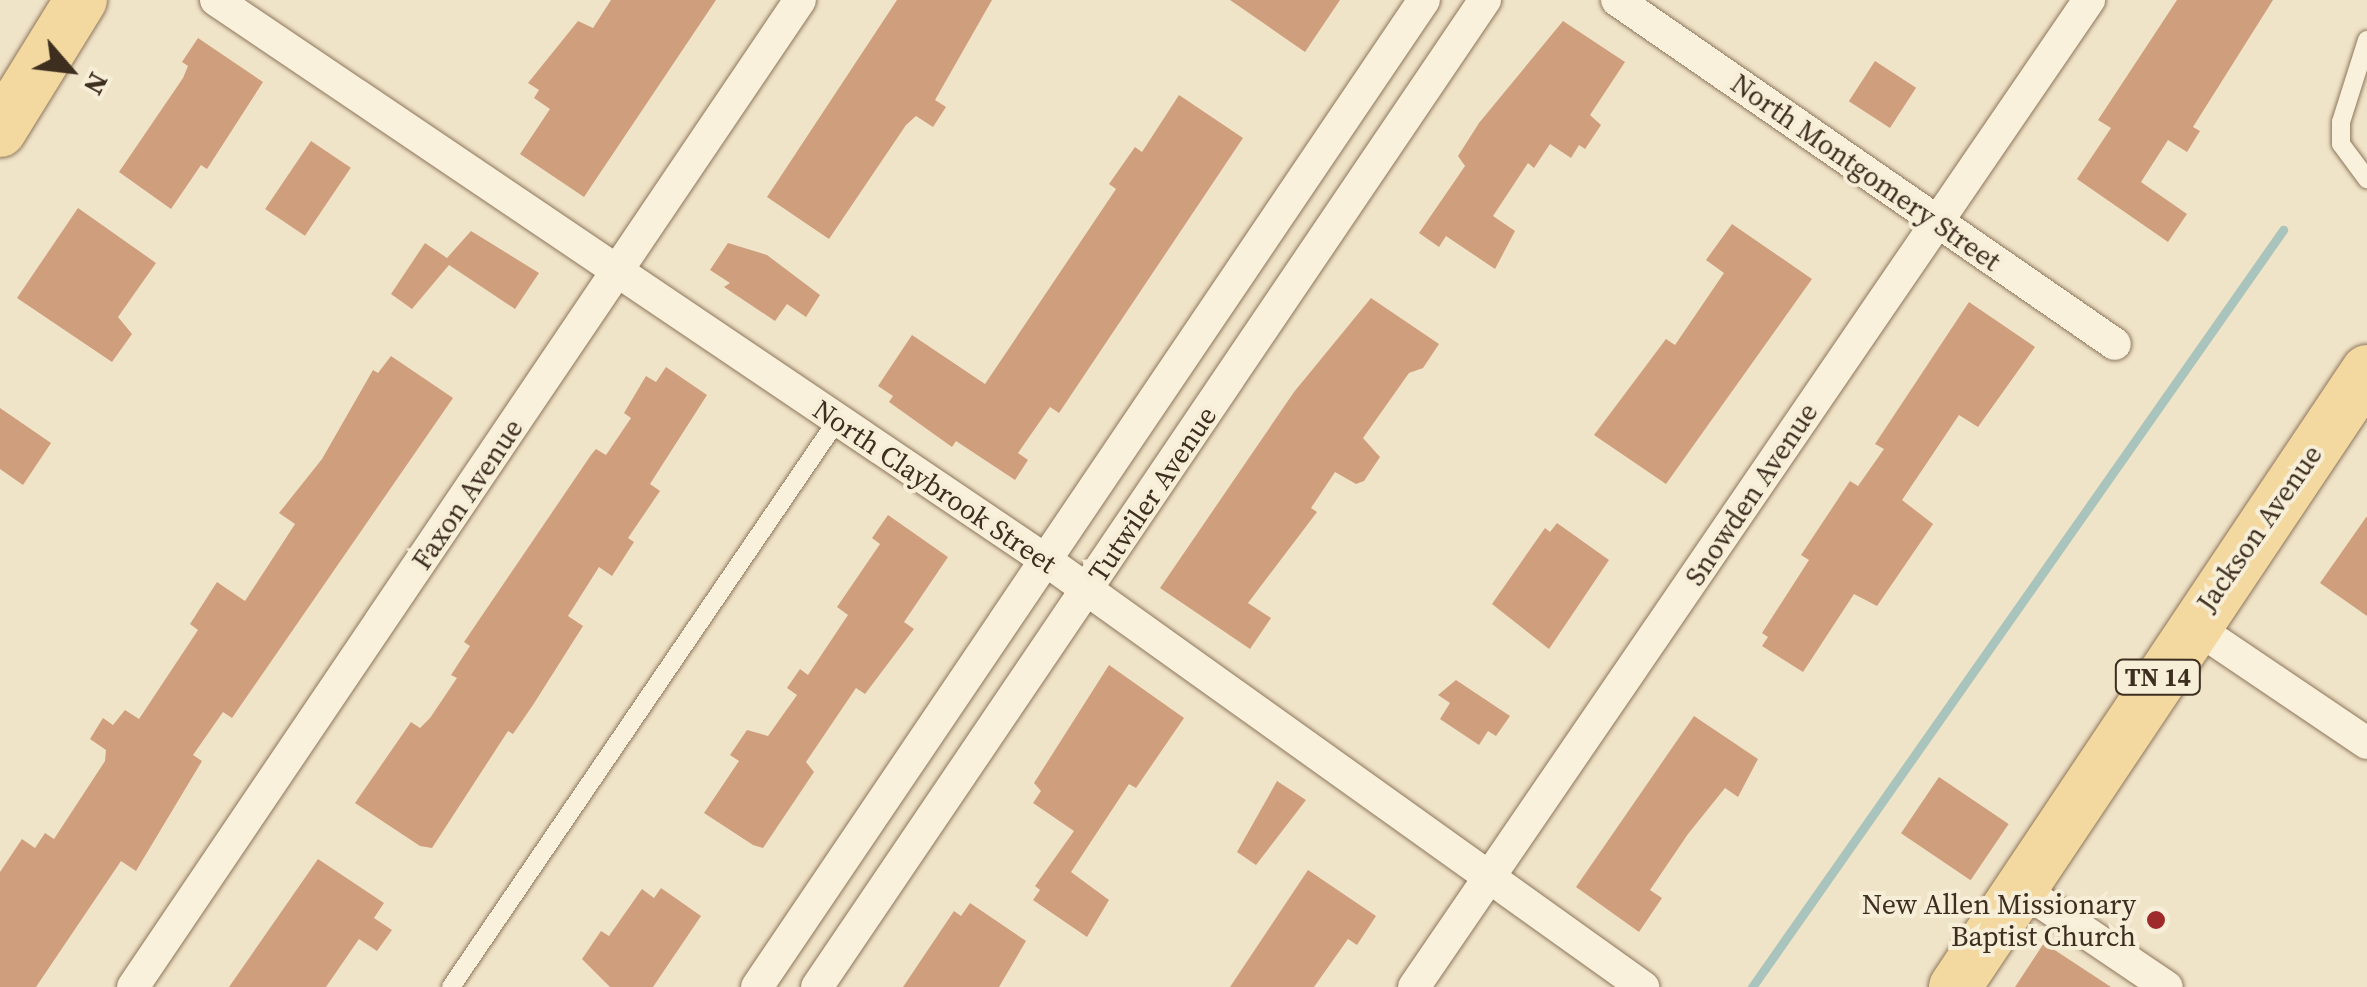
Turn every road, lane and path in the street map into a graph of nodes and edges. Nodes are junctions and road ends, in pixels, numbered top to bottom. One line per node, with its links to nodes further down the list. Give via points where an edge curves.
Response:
1 (73, 0): 10 (main road)
2 (81, 0): 11 (main road)
3 (216, 0): 14 (street, North Claybrook Street)
4 (800, 0): 14 (street, Faxon Avenue)
5 (1424, 0): 18 (street, Tutwiler Avenue)
6 (1485, 0): 19 (street, Tutwiler Avenue)
7 (1617, 0): 13 (street, North Montgomery Street)
8 (2089, 0): 13 (street, Snowden Avenue)
9 (2367, 40): 12 (lane, via 2340,122 2341,144)
10 (0, 97)
11 (0, 130)
12 (2367, 178)
13 (1937, 222): 15 (street, North Montgomery Street); 22 (street, Snowden Avenue)
14 (618, 271): 17 (street, North Claybrook Street); 24 (street, Faxon Avenue)
15 (2114, 344)
16 (2367, 372): 20 (main road, Jackson Avenue / TN 14)
17 (838, 419): 18 (street, North Claybrook Street); 25 (lane)
18 (1046, 561): 19 (street, North Claybrook Street); 26 (street, Tutwiler Avenue)
19 (1088, 590): 22 (street, North Claybrook Street); 27 (street, Tutwiler Avenue)
20 (2192, 625): 21 (street); 23 (main road, Jackson Avenue / TN 14)
21 (2367, 743)
22 (1489, 876): 28 (street, Snowden Avenue); 29 (street, North Claybrook Street)
23 (2020, 888): 30 (main road, Jackson Avenue / TN 14); 31 (street)
24 (133, 987)
25 (451, 987)
26 (757, 987)
27 (817, 987)
28 (1414, 987)
29 (1643, 987)
30 (1954, 987)
31 (2166, 987)

